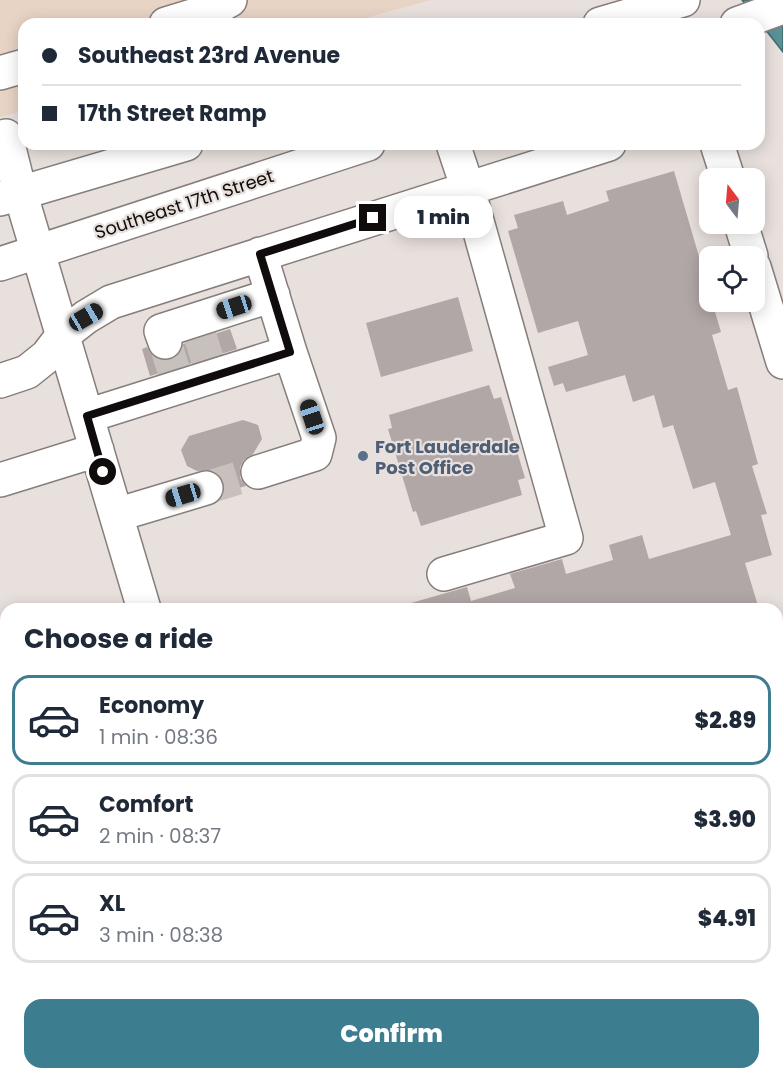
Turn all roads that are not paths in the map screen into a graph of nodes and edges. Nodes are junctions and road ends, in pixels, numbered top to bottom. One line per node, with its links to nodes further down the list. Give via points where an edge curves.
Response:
1 (230, 0): 4 (street)
2 (683, 0): 5 (street)
3 (783, 7): 6 (street)
4 (185, 18)
5 (621, 18)
6 (753, 18)
7 (18, 68): 8 (street)
8 (0, 73)
9 (2, 128): 17 (street)
10 (166, 150): 17 (street)
11 (349, 150): 18 (street, Southeast 17th Street)
12 (455, 150): 16 (street)
13 (590, 150): 16 (street)
14 (719, 150): 15 (street)
15 (725, 168)
16 (468, 189): 19 (street); 34 (street, via 566,538)
17 (10, 196): 18 (street)
18 (37, 251): 20 (street, Southeast 17th Street); 23 (street)
19 (260, 254): 21 (street); 23 (street, via 111,302)
20 (0, 264)
21 (273, 295): 24 (street, via 197,326 160,331); 25 (street)
22 (765, 303): 26 (street)
23 (63, 335): 27 (street, via 47,356 27,372); 28 (street)
24 (165, 342)
25 (290, 352): 28 (street, via 176,381); 30 (street, via 319,438 315,454)
26 (783, 362)
27 (0, 381)
28 (87, 416): 29 (street)
29 (97, 450): 31 (street); 33 (street)
30 (258, 472)
31 (0, 480)
32 (206, 488): 33 (street)
33 (116, 515): 35 (street)
34 (444, 574)
35 (142, 603)

